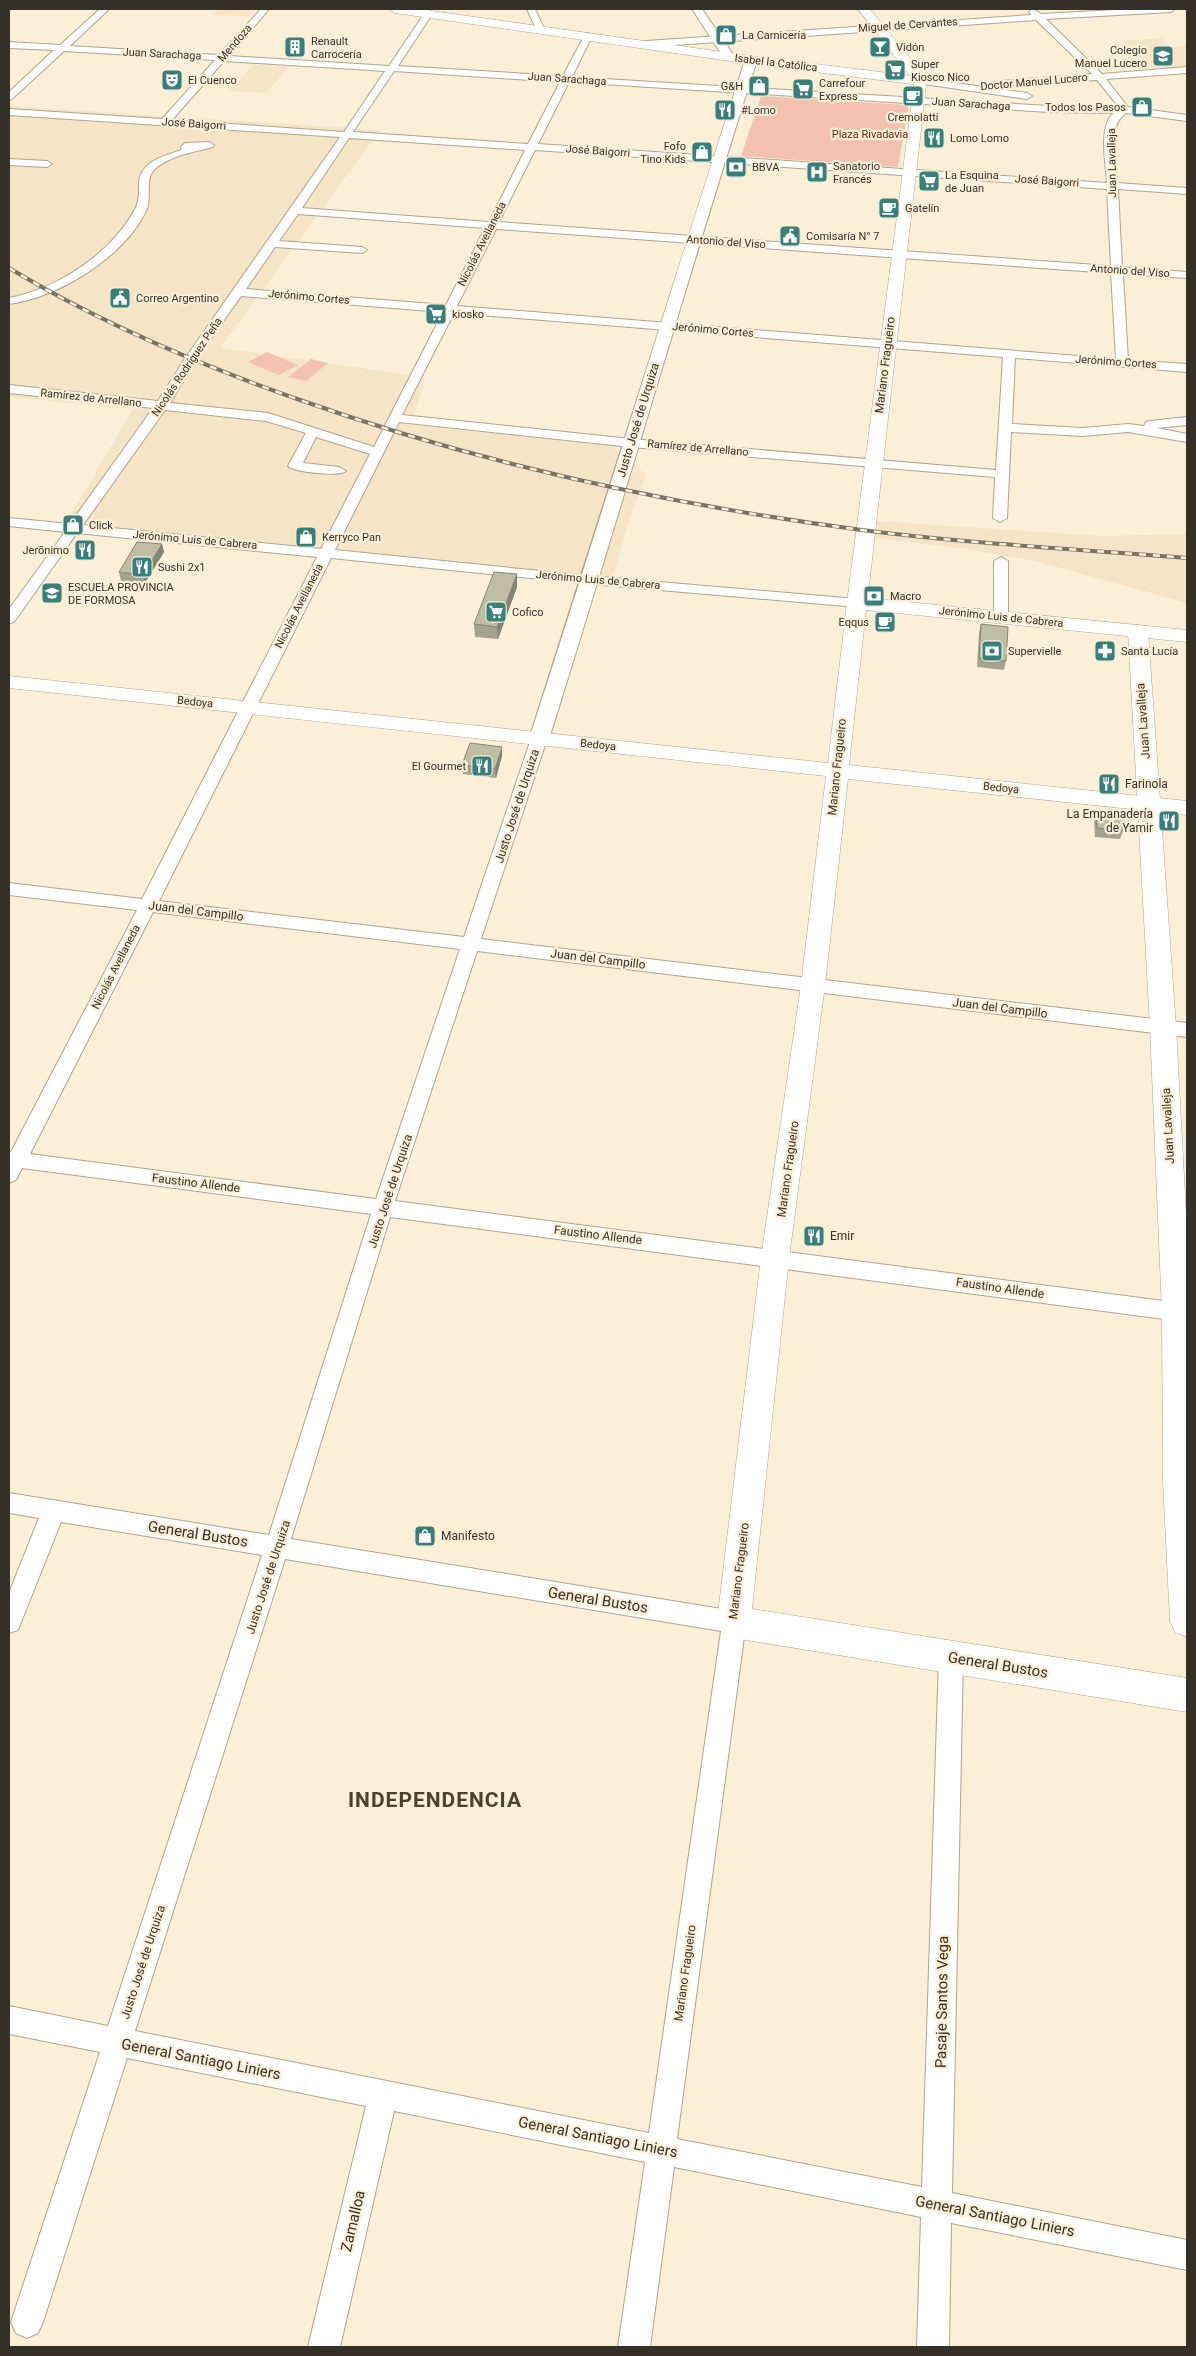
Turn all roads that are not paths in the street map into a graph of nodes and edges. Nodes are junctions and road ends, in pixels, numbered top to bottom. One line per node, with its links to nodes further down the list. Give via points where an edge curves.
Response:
1 (105, 9): 17 (street)
2 (265, 9): 19 (street, Mendoza)
3 (395, 9): 9 (main road, Isabel la Católica)
4 (531, 9): 12 (street)
5 (696, 9): 14 (street)
6 (864, 9): 11 (main road)
7 (1030, 9): 10 (street)
8 (1171, 9): 10 (street, Miguel de Cervantes)
9 (429, 14): 12 (main road, Isabel la Católica); 21 (street, Nicolás Rodríguez Peña)
10 (1038, 17): 11 (street, Miguel de Cervantes); 23 (street)
11 (878, 27): 14 (street, Miguel de Cervantes); 25 (main road)
12 (540, 29): 13 (main road, Isabel la Católica)
13 (588, 36): 15 (main road, Isabel la Católica); 24 (street, Nicolás Avellaneda)
14 (717, 38): 15 (street, Miguel de Cervantes); 18 (street)
15 (646, 44): 18 (main road, Isabel la Católica)
16 (9, 45): 17 (street, Juan Sarachaga)
17 (62, 49): 19 (street, Juan Sarachaga); 28 (street)
18 (728, 56): 20 (main road, Isabel la Católica)
19 (222, 58): 21 (street, Juan Sarachaga); 35 (street, Mendoza)
20 (751, 60): 25 (main road, Isabel la Católica); 27 (street, Justo José de Urquiza)
21 (393, 68): 24 (street, Juan Sarachaga); 37 (street, Nicolás Rodríguez Peña)
22 (1187, 70): 23 (street, Doctor Manuel Lucero)
23 (1098, 76): 26 (street, Doctor Manuel Lucero); 31 (street, via 1123,104)
24 (565, 79): 27 (street, Juan Sarachaga); 38 (street, Nicolás Avellaneda)
25 (920, 81): 26 (street, Isabel la Católica); 29 (main road, Mariano Fragueiro)
26 (971, 88): 30 (street, Isabel la Católica)
27 (741, 90): 29 (street, Juan Sarachaga); 40 (street, Justo José de Urquiza)
28 (9, 96)
29 (919, 101): 30 (street, Juan Sarachaga); 43 (main road, Mariano Fragueiro)
30 (1045, 101): 31 (street, Isabel la Católica); 32 (street, Juan Sarachaga)
31 (1124, 110): 32 (street, Juan Sarachaga); 34 (street, Isabel la Católica); 36 (street, Juan Lavalleja, via 1114,117)
32 (1076, 111): 36 (street, via 1100,118)
33 (9, 112): 35 (street, José Baigorri)
34 (1187, 118)
35 (165, 122): 37 (street, José Baigorri)
36 (1109, 129): 44 (street, Juan Lavalleja)
37 (347, 135): 38 (street, José Baigorri); 46 (street, Nicolás Rodríguez Peña)
38 (531, 147): 40 (street, José Baigorri); 47 (street, Nicolás Avellaneda)
39 (187, 151): 55 (street, via 151,167 145,176 146,197 140,212 116,242 89,265 43,292)
40 (719, 159): 43 (street, José Baigorri); 48 (street, Justo José de Urquiza)
41 (9, 162): 42 (street)
42 (47, 164)
43 (910, 172): 44 (street, José Baigorri); 51 (main road, Mariano Fragueiro)
44 (1112, 186): 45 (street, José Baigorri); 52 (street, Juan Lavalleja)
45 (1187, 191)
46 (295, 211): 47 (street, Antonio del Viso); 49 (street, Nicolás Rodríguez Peña)
47 (491, 225): 48 (street, Antonio del Viso); 56 (street, Nicolás Avellaneda)
48 (693, 240): 51 (street, Antonio del Viso); 57 (street, Justo José de Urquiza)
49 (272, 244): 50 (street); 54 (street, Nicolás Rodríguez Peña)
50 (362, 250)
51 (900, 255): 52 (street, Antonio del Viso); 58 (main road, Mariano Fragueiro)
52 (1117, 270): 53 (street, Antonio del Viso); 60 (street, Juan Lavalleja)
53 (1187, 275)
54 (238, 292): 56 (street, Jerónimo Cortes); 63 (street, Nicolás Rodríguez Peña)
55 (9, 301)
56 (449, 308): 57 (street, Jerónimo Cortes); 64 (street, Nicolás Avellaneda)
57 (666, 326): 58 (street, Jerónimo Cortes); 70 (street, Justo José de Urquiza)
58 (888, 344): 59 (street, Jerónimo Cortes); 72 (main road, Mariano Fragueiro)
59 (1009, 354): 60 (street, Jerónimo Cortes); 66 (street)
60 (1122, 362): 61 (street, Jerónimo Cortes)
61 (1187, 368)
62 (9, 389): 63 (street, Ramírez de Arrellano)
63 (162, 405): 68 (street, Ramírez de Arrellano, via 268,417); 77 (street, Nicolás Rodríguez Peña)
64 (394, 418): 70 (street, Ramírez de Arrellano); 71 (street, Nicolás Avellaneda)
65 (1187, 421): 67 (street)
66 (1007, 428): 67 (street, via 1083,432); 74 (street)
67 (1128, 428): 69 (street)
68 (313, 431): 71 (street, Ramírez de Arrellano); 73 (street, via 295,466)
69 (1187, 438)
70 (631, 443): 72 (street, Ramírez de Arrellano); 80 (street, Justo José de Urquiza)
71 (377, 452): 78 (street, Nicolás Avellaneda)
72 (873, 463): 74 (street, Ramírez de Arrellano); 81 (main road, Mariano Fragueiro)
73 (339, 471)
74 (1002, 474): 75 (street)
75 (1000, 518)
76 (9, 522): 77 (street, Jerónimo Luis de Cabrera)
77 (73, 529): 78 (street, Jerónimo Luis de Cabrera); 82 (street, Nicolás Rodríguez Peña)
78 (326, 552): 80 (street, Jerónimo Luis de Cabrera); 87 (street, Nicolás Avellaneda)
79 (1001, 562): 83 (street)
80 (590, 580): 81 (street, Jerónimo Luis de Cabrera); 88 (street, Justo José de Urquiza)
81 (857, 603): 83 (main road, Jerónimo Luis de Cabrera); 89 (main road, Mariano Fragueiro)
82 (9, 618)
83 (1001, 618): 84 (main road, Jerónimo Luis de Cabrera)
84 (1138, 631): 85 (main road, Jerónimo Luis de Cabrera); 90 (main road, Juan Lavalleja)
85 (1187, 636)
86 (9, 682): 87 (main road, Bedoya)
87 (248, 707): 88 (main road, Bedoya); 93 (street, Nicolás Avellaneda)
88 (539, 738): 89 (main road, Bedoya); 94 (street, Justo José de Urquiza)
89 (837, 770): 90 (main road, Bedoya); 95 (main road, Mariano Fragueiro)
90 (1149, 804): 91 (main road, Bedoya); 96 (main road, Juan Lavalleja)
91 (1187, 808)
92 (9, 889): 93 (street, Juan del Campillo)
93 (148, 906): 94 (street, Juan del Campillo); 97 (street, Nicolás Avellaneda)
94 (472, 944): 95 (street, Juan del Campillo); 98 (street, Justo José de Urquiza)
95 (814, 985): 96 (street, Juan del Campillo); 99 (main road, Mariano Fragueiro)
96 (1175, 1029): 100 (main road, Juan Lavalleja)
97 (11, 1165): 98 (street, Faustino Allende)
98 (383, 1207): 99 (street, Faustino Allende); 103 (street, Justo José de Urquiza)
99 (775, 1258): 100 (street, Faustino Allende); 106 (main road, Mariano Fragueiro)
100 (1182, 1313): 104 (main road, Juan Lavalleja, via 1179,1481)
101 (9, 1503): 102 (street, General Bustos)
102 (54, 1511): 103 (street, General Bustos); 105 (street)
103 (278, 1547): 106 (street, General Bustos); 110 (street, Justo José de Urquiza)
104 (1187, 1621)
105 (9, 1622)
106 (734, 1622): 107 (main road, General Bustos); 112 (street, Mariano Fragueiro)
107 (951, 1657): 108 (main road, General Bustos); 113 (street, Pasaje Santos Vega)
108 (1187, 1695)
109 (9, 2020): 110 (street, General Santiago Liniers)
110 (117, 2042): 111 (street, General Santiago Liniers); 115 (street, Justo José de Urquiza)
111 (383, 2095): 112 (street, General Santiago Liniers); 116 (street, Zamalloa)
112 (661, 2150): 113 (street, General Santiago Liniers); 117 (street, Mariano Fragueiro)
113 (937, 2205): 114 (street, General Santiago Liniers); 118 (street, Pasaje Santos Vega)
114 (1187, 2255)
115 (27, 2322)
116 (324, 2347)
117 (634, 2347)
118 (933, 2347)

